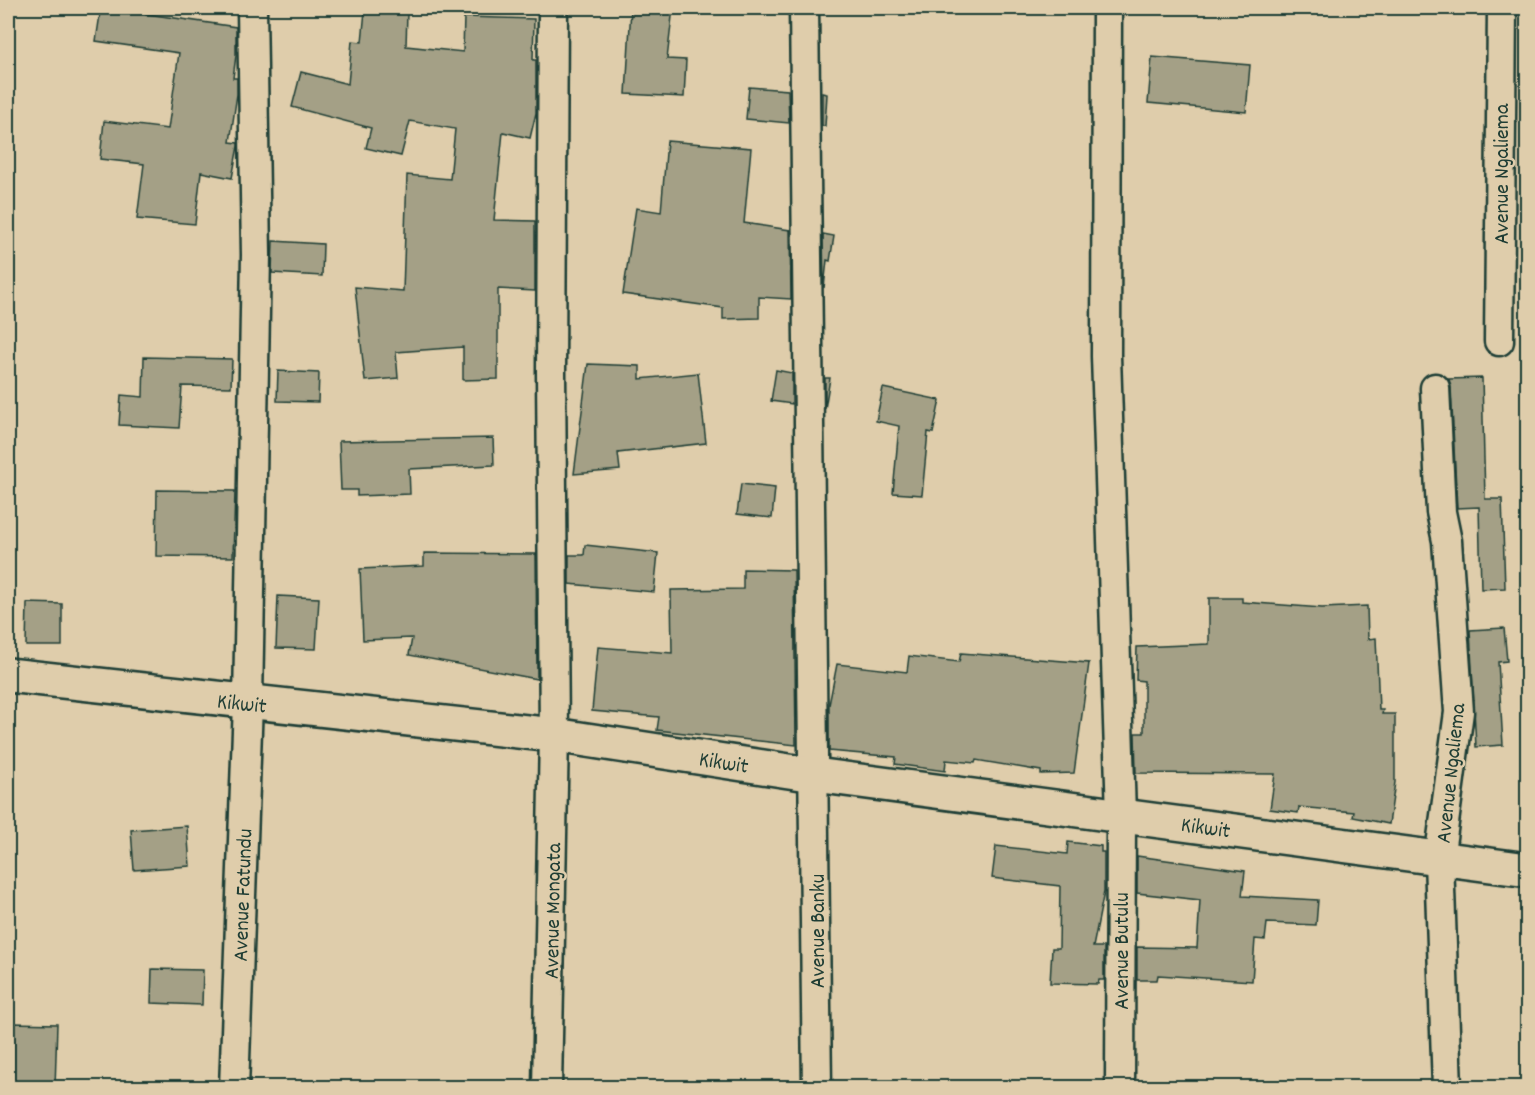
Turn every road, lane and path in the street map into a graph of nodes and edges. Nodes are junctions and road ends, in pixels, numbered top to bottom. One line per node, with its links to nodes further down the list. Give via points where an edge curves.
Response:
1 (252, 8): 9 (street, Avenue Fatundu, via 256,255)
2 (554, 8): 10 (street, Avenue Mongata)
3 (804, 8): 11 (street, Avenue Banku)
4 (1107, 8): 12 (street, Avenue Butulu, via 1106,356)
5 (1502, 8): 6 (street, Avenue Ngaliema)
6 (1499, 341)
7 (1435, 388): 13 (street, Avenue Ngaliema, via 1441,512 1447,541 1459,712)
8 (8, 675): 9 (main road, Kikwit)
9 (248, 703): 10 (main road, Kikwit); 15 (street, Avenue Fatundu)
10 (554, 735): 11 (main road, Kikwit); 16 (street, Avenue Mongata)
11 (815, 775): 12 (main road, Kikwit); 17 (street, Avenue Banku)
12 (1121, 814): 13 (main road, Kikwit); 18 (street, Avenue Butulu)
13 (1439, 860): 14 (main road, Kikwit); 19 (street, Avenue Ngaliema)
14 (1527, 870)
15 (234, 1088)
16 (547, 1088)
17 (817, 1088)
18 (1120, 1088)
19 (1447, 1088)

